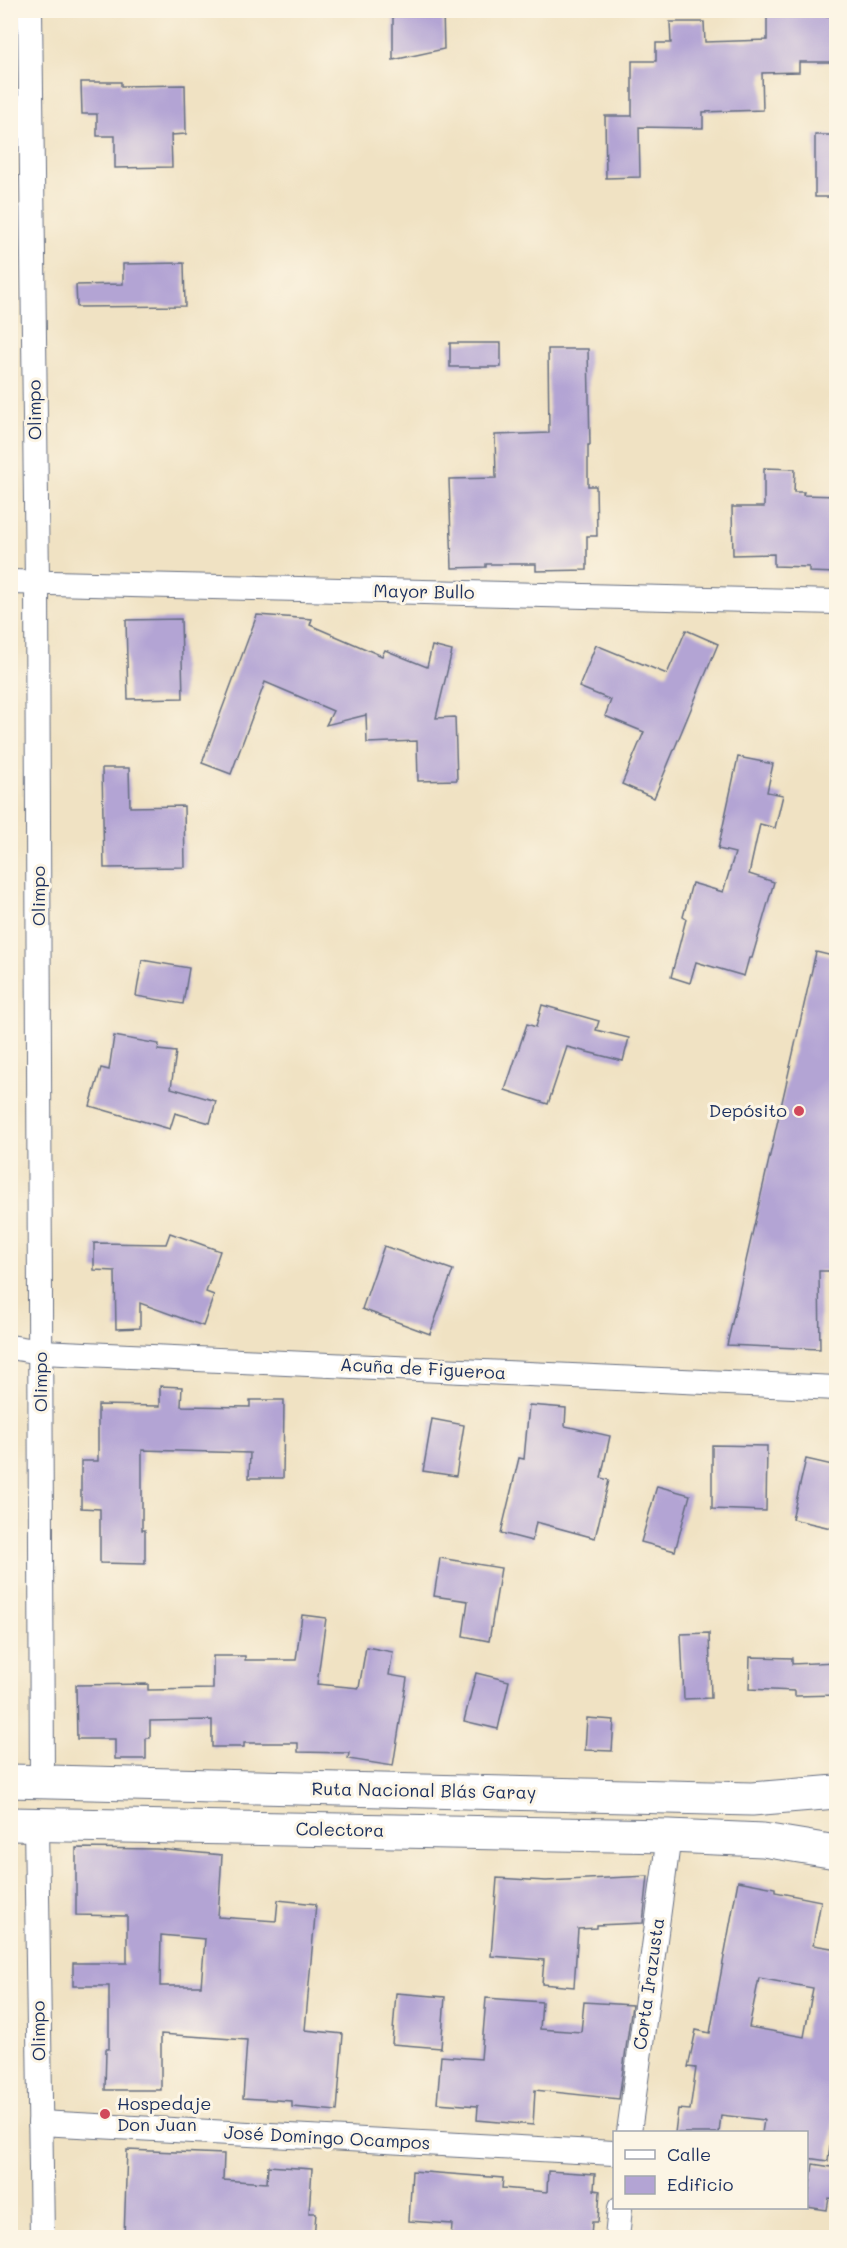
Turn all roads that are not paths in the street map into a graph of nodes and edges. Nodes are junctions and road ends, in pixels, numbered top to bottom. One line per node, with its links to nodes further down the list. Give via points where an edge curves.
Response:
1 (30, 10): 3 (street, Olimpo)
2 (10, 582): 3 (street, Mayor Bullo)
3 (37, 582): 4 (street, Mayor Bullo); 6 (street, Olimpo)
4 (837, 602)
5 (10, 1347): 6 (street, Acuña de Figueroa)
6 (41, 1352): 7 (street, Acuña de Figueroa); 8 (street, Olimpo)
7 (837, 1388)
8 (26, 1782): 9 (main road, Ruta Nacional Blás Garay, via 752,1799)
9 (837, 1792)
10 (23, 1824): 11 (main road, Colectora); 13 (street, Olimpo)
11 (669, 1836): 12 (main road, Colectora, via 763,1840); 14 (street, Corta Irazusta)
12 (837, 1852)
13 (40, 2123): 15 (street, José Domingo Ocampos); 17 (street, Olimpo)
14 (629, 2131)
15 (613, 2153)
16 (620, 2209): 18 (street)
17 (42, 2238)
18 (617, 2238)

